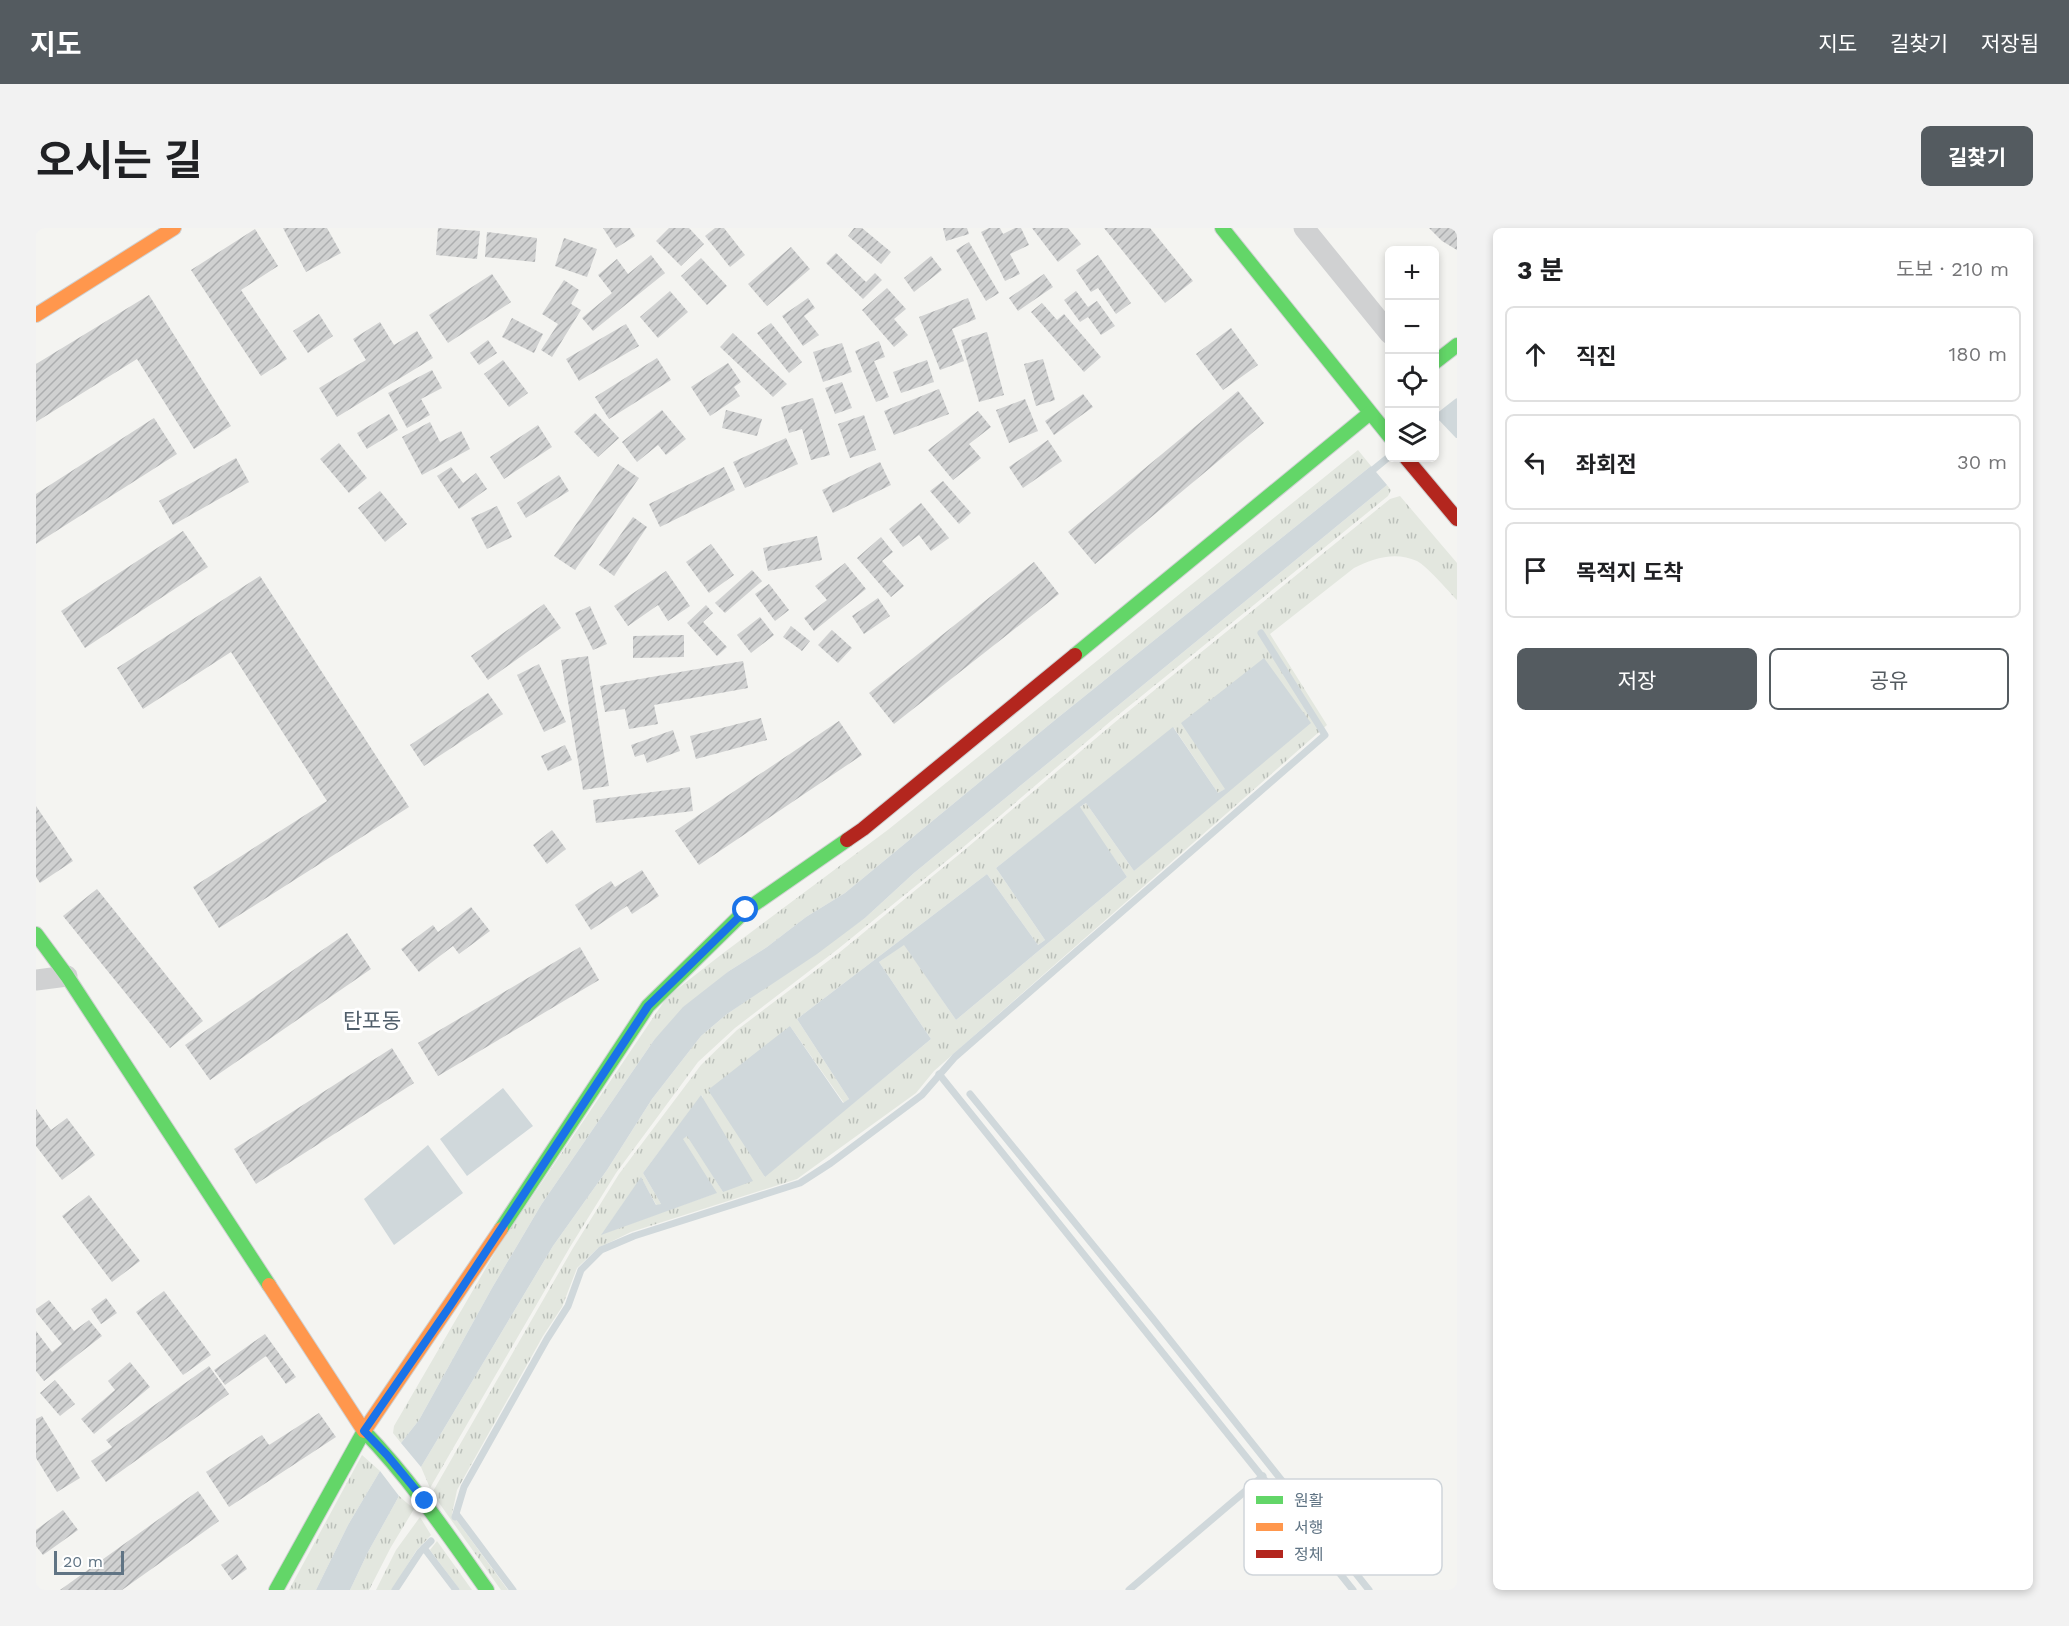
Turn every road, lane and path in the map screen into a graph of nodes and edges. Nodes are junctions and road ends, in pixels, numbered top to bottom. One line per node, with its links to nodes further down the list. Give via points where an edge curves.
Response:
1 (174, 228): 4 (street)
2 (1222, 228): 9 (street)
3 (1304, 228): 5 (street)
4 (36, 315)
5 (1385, 329)
6 (1457, 345): 7 (street)
7 (1439, 359)
8 (1383, 403): 9 (street)
9 (1370, 413): 10 (street); 16 (street, via 863,828 746,910 648,1006)
10 (1385, 432)
11 (1409, 462): 12 (street)
12 (1457, 519)
13 (36, 934): 14 (street)
14 (67, 976): 15 (street); 16 (street)
15 (36, 980)
16 (364, 1431): 17 (street); 18 (street, via 425,1501)
17 (276, 1590)
18 (487, 1590)

